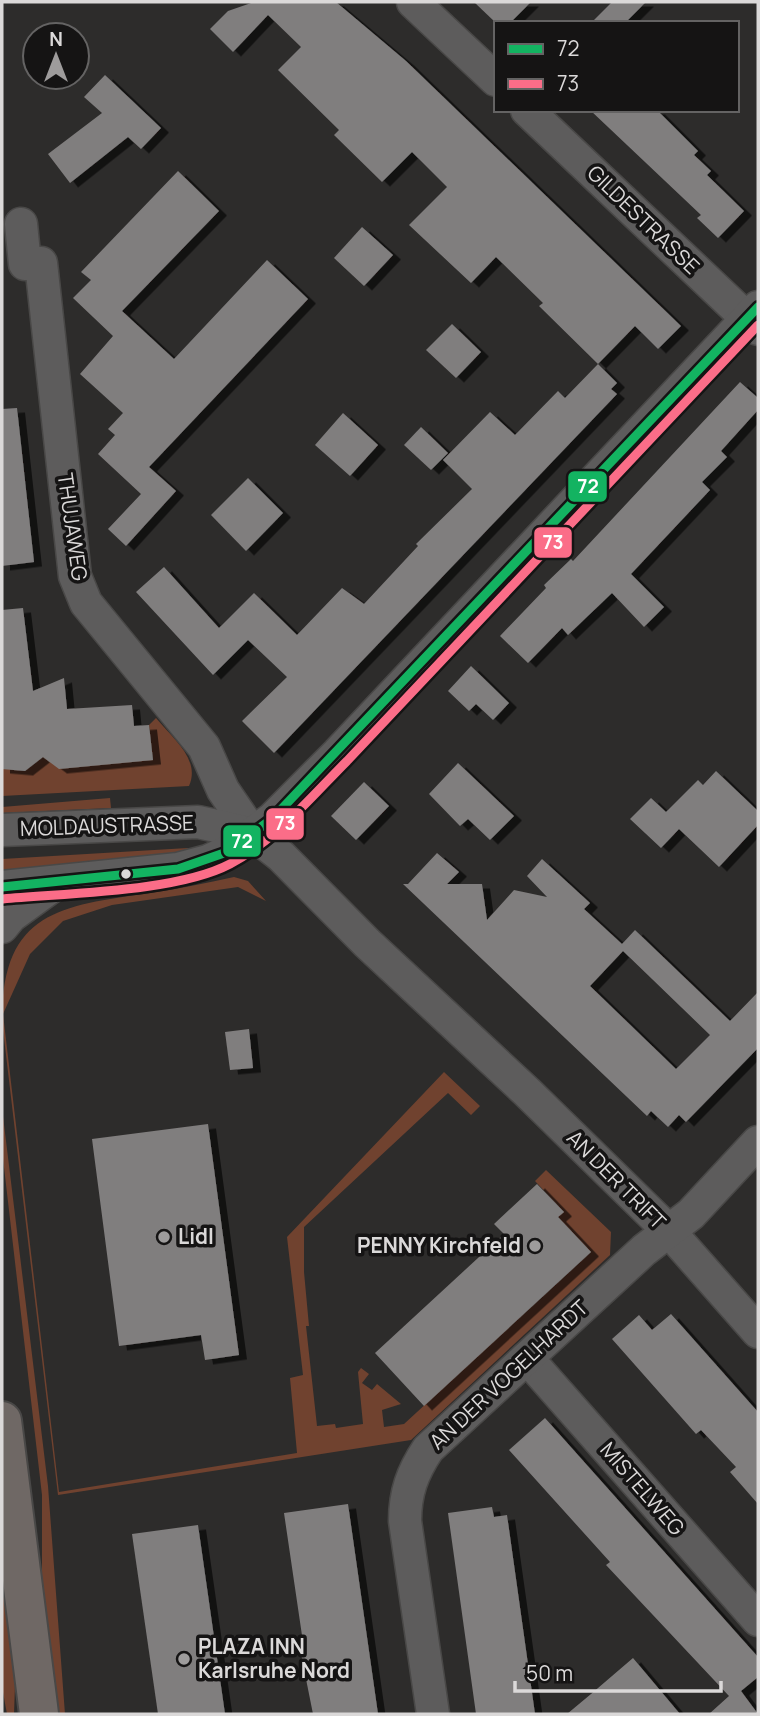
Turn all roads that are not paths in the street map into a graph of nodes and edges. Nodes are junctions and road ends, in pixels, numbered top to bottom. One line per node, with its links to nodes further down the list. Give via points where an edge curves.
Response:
1 (413, 2): 2 (street)
2 (494, 78)
3 (529, 112): 5 (street, GILDESTRASSE)
4 (21, 224): 7 (street, THUJAWEG, via 25,264 41,263 79,587 86,603 204,747 223,790)
5 (754, 318): 7 (street, MOLDAUSTRASSE, via 289,804)
6 (2, 830): 7 (street, MOLDAUSTRASSE, via 198,822)
7 (253, 834): 8 (street, MOLDAUSTRASSE, via 208,861 177,869); 12 (street, AN DER TRIFT)
8 (59, 881): 9 (street, MOLDAUSTRASSE); 10 (street, via 26,903)
9 (2, 887)
10 (2, 927)
11 (758, 1142): 12 (street, AN DER VOGELHARDT, via 691,1214)
12 (669, 1231): 13 (street, AN DER TRIFT); 14 (street, AN DER VOGELHARDT)
13 (758, 1332)
14 (527, 1358): 16 (street, MISTELWEG); 18 (street, AN DER VOGELHARDT, via 428,1450 409,1485 405,1521)
15 (2, 1422): 17 (main road)
16 (758, 1620)
17 (39, 1714)
18 (433, 1714)

